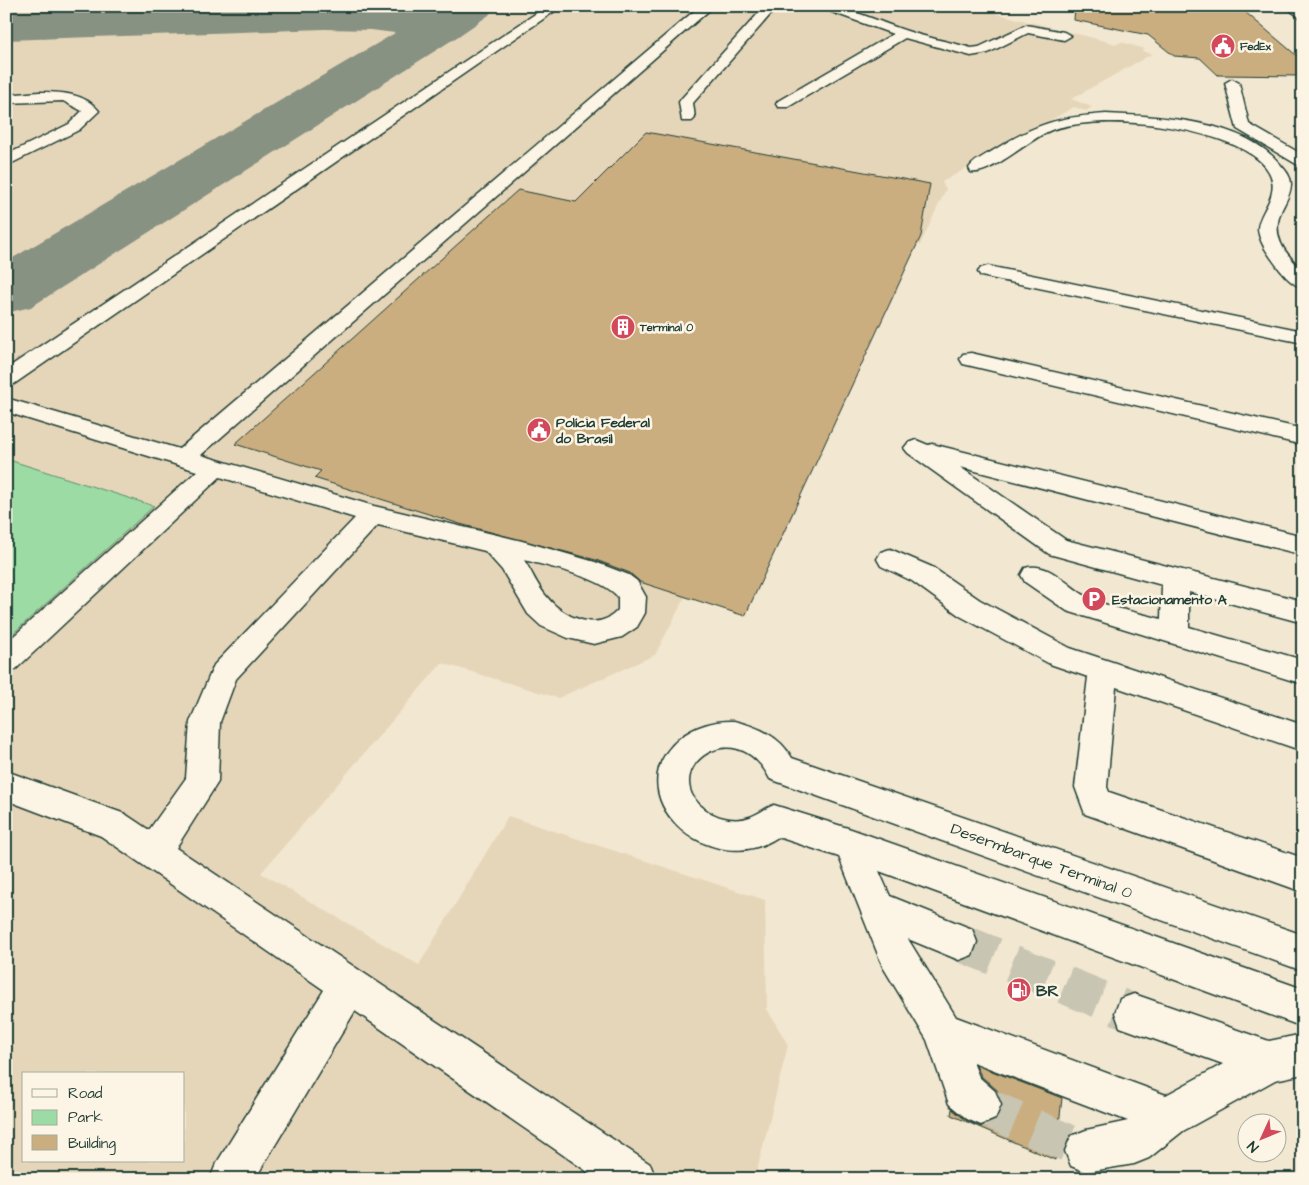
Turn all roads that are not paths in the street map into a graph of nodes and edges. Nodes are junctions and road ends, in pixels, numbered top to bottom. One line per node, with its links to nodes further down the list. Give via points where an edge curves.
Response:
1 (556, 6): 20 (street)
2 (708, 6): 23 (street)
3 (772, 6): 12 (street, via 686,102)
4 (821, 6): 7 (street, via 864,18)
5 (1291, 6): 6 (street)
6 (1303, 16)
7 (903, 34): 8 (street, via 971,52 983,50 1026,29); 11 (street)
8 (1064, 36)
9 (1232, 83): 14 (street, via 1242,126)
10 (6, 99): 13 (street, via 61,98 74,100 91,111 74,126)
11 (783, 104)
12 (687, 118)
13 (6, 161)
14 (1303, 163)
15 (976, 168): 17 (street, via 1050,125 1079,119 1178,124 1236,140 1256,149 1276,165 1282,178 1282,189 1267,230 1283,261)
16 (988, 272): 18 (street)
17 (1303, 282)
18 (1303, 337)
19 (971, 360): 22 (street)
20 (6, 379)
21 (6, 405): 23 (street)
22 (1303, 437)
23 (183, 458): 24 (street)
24 (214, 469): 25 (street); 33 (street)
25 (373, 515): 26 (street); 39 (street, via 224,673 205,722 202,782)
26 (494, 544): 26 (street, via 515,566 535,605 553,619 593,633 612,630 632,613 634,600 626,586 609,577 511,546)
27 (1303, 546): 30 (street, via 916,448 1058,547)
28 (890, 559): 34 (street, via 922,574 970,608 1027,640)
29 (1035, 575): 32 (street, via 1078,604)
30 (1176, 578): 31 (street); 32 (street)
31 (1303, 612)
32 (1175, 634): 35 (street)
33 (6, 661)
34 (1103, 672): 36 (street); 40 (street, via 1091,787 1097,803)
35 (1303, 672)
36 (1303, 738)
37 (6, 785): 39 (street, via 113,825)
38 (852, 844): 41 (street); 43 (street, Desermbarque Terminal 0, via 774,820 754,832 729,836 702,828 682,812 673,790 675,767 687,748 707,737 732,734 756,741 775,755 781,770 864,796); 45 (street)
39 (153, 852): 44 (street)
40 (1303, 875)
41 (876, 908): 42 (street); 47 (street, via 896,954)
42 (959, 942)
43 (1303, 953)
44 (349, 985): 52 (street); 53 (street)
45 (1303, 1008)
46 (1134, 1013): 48 (street)
47 (943, 1031): 49 (street, via 963,1090); 50 (street)
48 (1286, 1058): 50 (street)
49 (980, 1105)
50 (1168, 1116): 51 (street, via 1134,1143)
51 (1086, 1151)
52 (231, 1179)
53 (635, 1179)

